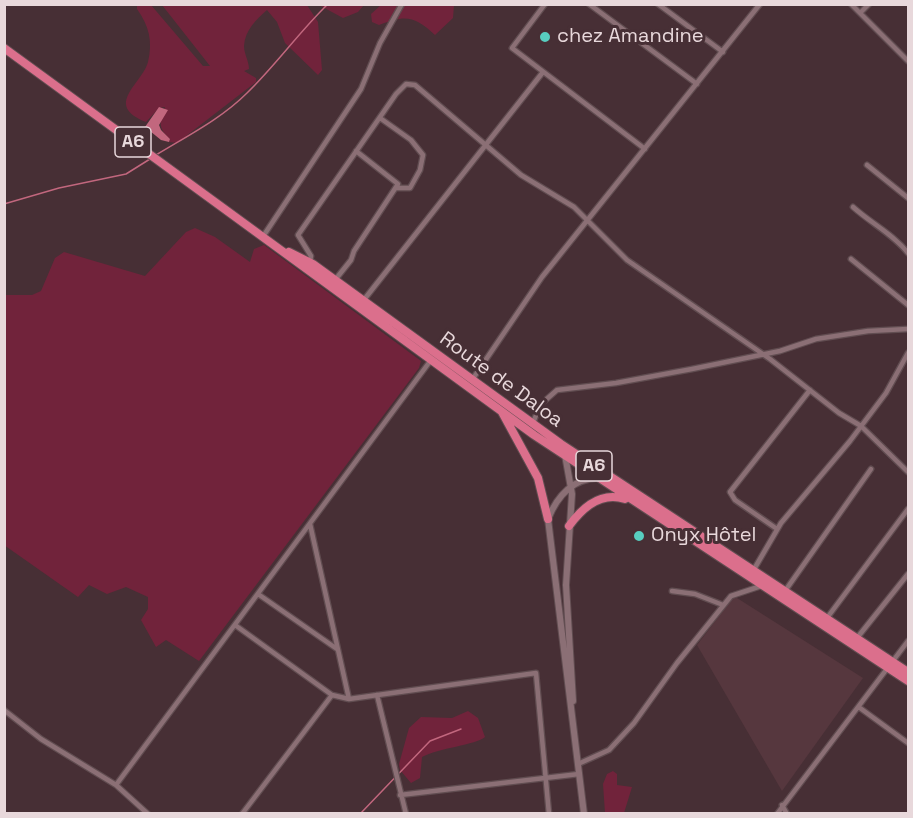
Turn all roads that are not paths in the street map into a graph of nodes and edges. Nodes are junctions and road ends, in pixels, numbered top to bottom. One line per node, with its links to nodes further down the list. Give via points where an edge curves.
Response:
1 (402, 4): 23 (street, via 361,89)
2 (545, 4): 12 (street, via 512,48)
3 (589, 4): 13 (street)
4 (658, 4): 10 (street)
5 (760, 4): 10 (street)
6 (851, 4): 8 (street)
7 (869, 4): 8 (street)
8 (860, 13): 11 (street)
9 (4, 48): 23 (highway, A6)
10 (723, 52): 13 (street)
11 (909, 61)
12 (543, 72): 15 (street); 16 (street)
13 (697, 84): 16 (street)
14 (380, 118): 15 (street, via 403,86 410,83); 17 (street); 19 (street, via 411,140 423,154 416,181 410,188)
15 (485, 143): 22 (street, via 521,175); 29 (street)
16 (645, 149): 22 (street)
17 (356, 151): 19 (street, via 397,181); 27 (street, via 298,235 311,256)
18 (867, 165): 20 (street)
19 (397, 188): 28 (street)
20 (909, 198)
21 (853, 207): 25 (street, via 895,237)
22 (588, 220): 32 (street, via 627,260); 35 (street, via 542,277)
23 (264, 235): 24 (highway, A6)
24 (287, 252): 27 (highway, Route de Daloa / A6); 34 (highway, A6)
25 (909, 253)
26 (851, 259): 30 (street)
27 (310, 262): 28 (highway, Route de Daloa / A6)
28 (335, 280): 29 (highway, Route de Daloa / A6)
29 (363, 301): 35 (highway, Route de Daloa / A6)
30 (909, 305)
31 (909, 329): 32 (street, via 816,339)
32 (760, 353): 36 (street); 38 (street, via 616,383 557,390 540,405)
33 (909, 353): 39 (street)
34 (431, 360): 37 (highway, A6); 50 (street)
35 (472, 380): 38 (highway, Route de Daloa / A6)
36 (810, 390): 39 (street); 52 (street, via 730,492 735,500)
37 (499, 408): 41 (highway, Route de Daloa / A6); 49 (highway, via 538,478)
38 (533, 423): 40 (highway, Route de Daloa / A6)
39 (861, 426): 43 (street); 52 (street)
40 (561, 444): 41 (main road); 45 (highway, Route de Daloa / A6)
41 (566, 457): 44 (highway, Route de Daloa / A6); 46 (main road)
42 (871, 469): 57 (street)
43 (909, 472)
44 (597, 478): 45 (main road); 46 (main road); 47 (highway, Route de Daloa / A6)
45 (614, 479): 53 (highway, Route de Daloa / A6)
46 (572, 486): 49 (main road, via 557,501); 51 (main road)
47 (634, 502): 51 (highway, via 621,497 597,501 582,510); 55 (highway, Route de Daloa / A6)
48 (909, 509): 60 (street)
49 (548, 519): 73 (main road)
50 (310, 524): 58 (street); 64 (street)
51 (569, 526): 73 (main road, via 566,585)
52 (777, 529): 53 (street)
53 (753, 571): 57 (highway, Route de Daloa / A6)
54 (909, 574): 62 (street)
55 (761, 586): 59 (street, via 738,592); 65 (highway, Route de Daloa / A6)
56 (672, 591): 59 (street, via 695,594)
57 (785, 591): 60 (highway, Route de Daloa / A6)
58 (258, 594): 61 (street); 64 (street)
59 (723, 605): 75 (street, via 634,723 609,750)
60 (827, 618): 62 (highway, Route de Daloa / A6)
61 (235, 625): 68 (street); 78 (street)
62 (857, 638): 65 (highway, Route de Daloa / A6)
63 (909, 641): 65 (street)
64 (338, 650): 70 (street)
65 (891, 666): 66 (highway, Route de Daloa / A6); 67 (highway, Route de Daloa / A6); 71 (street)
66 (909, 672)
67 (909, 681)
68 (332, 695): 70 (street); 82 (street)
69 (377, 695): 70 (street); 77 (street, via 536,674); 79 (street)
70 (349, 699)
71 (860, 708): 74 (street); 80 (street)
72 (4, 710): 78 (street, via 41,739)
73 (572, 714): 75 (main road)
74 (909, 743)
75 (578, 764): 76 (main road)
76 (579, 774): 77 (street); 85 (main road)
77 (546, 778): 79 (street); 84 (street)
78 (116, 784): 81 (street)
79 (400, 795): 83 (street)
80 (783, 805): 86 (street); 87 (street)
81 (148, 813)
82 (242, 813)
83 (406, 813)
84 (549, 813)
85 (584, 813)
86 (777, 813)
87 (787, 813)

